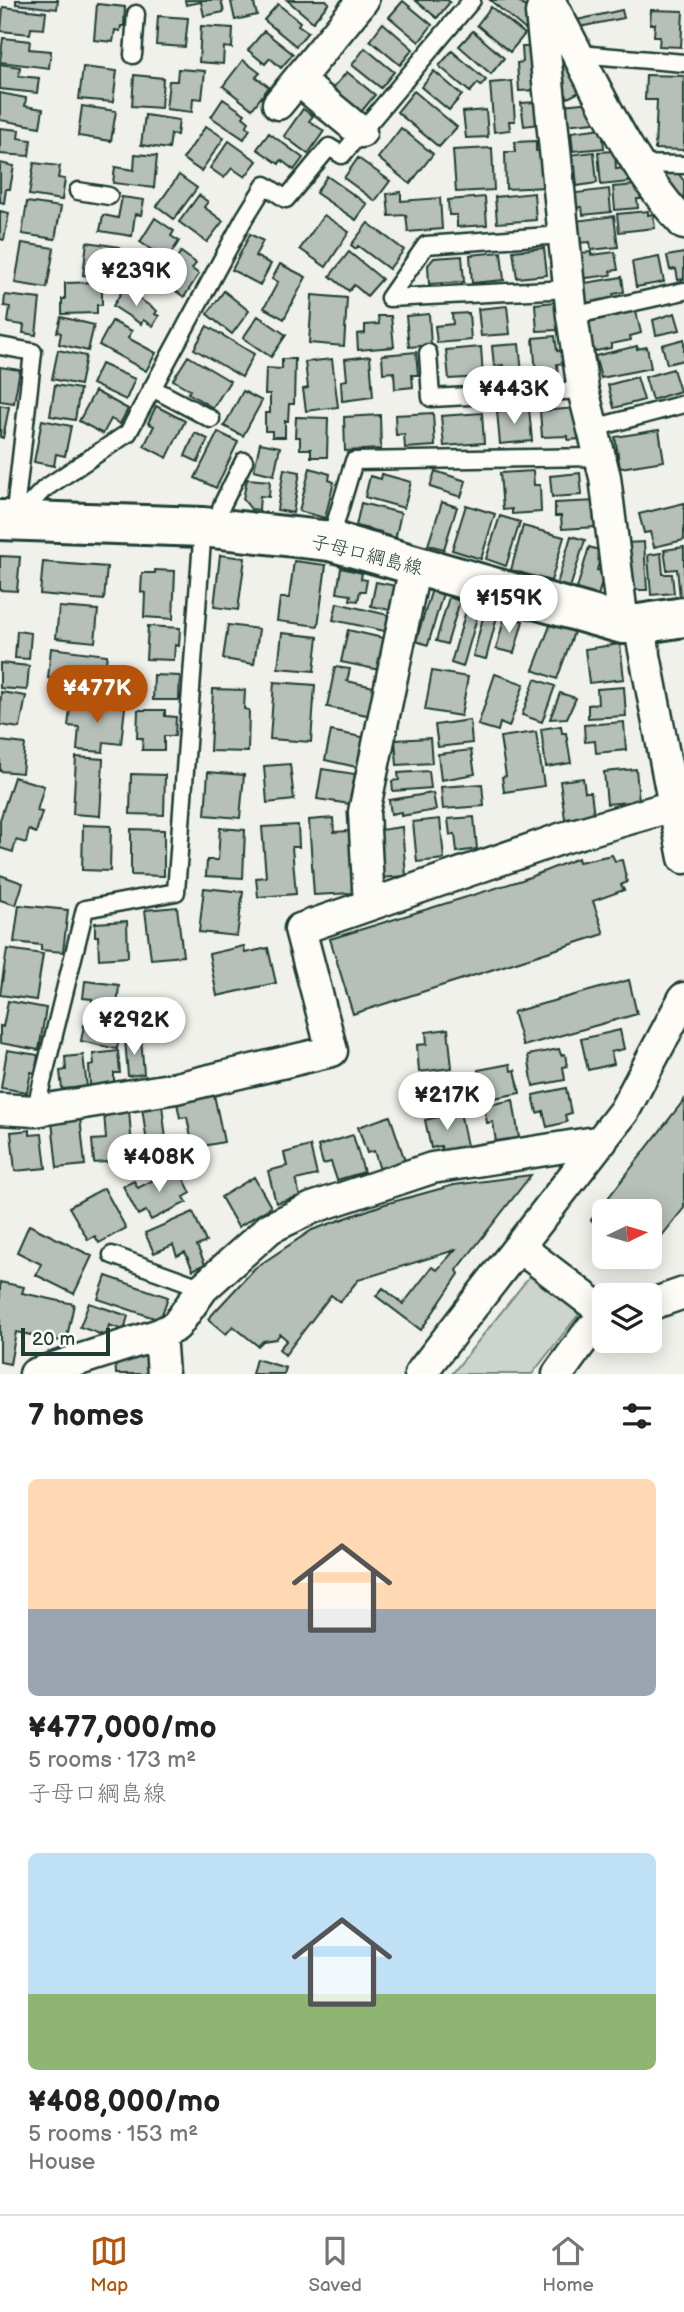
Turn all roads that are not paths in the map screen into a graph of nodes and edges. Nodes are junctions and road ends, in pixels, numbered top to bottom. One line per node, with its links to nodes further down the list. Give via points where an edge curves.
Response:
1 (363, 0): 8 (street)
2 (472, 0): 10 (lane)
3 (547, 0): 5 (street); 16 (street, via 541,13)
4 (136, 14): 6 (lane)
5 (579, 54): 7 (lane); 11 (street)
6 (133, 55)
7 (684, 63)
8 (299, 81): 9 (street); 10 (street)
9 (278, 104)
10 (361, 132): 21 (lane, via 342,155 329,147 286,199 265,185)
11 (637, 164): 12 (lane); 15 (street)
12 (684, 165)
13 (78, 191): 14 (lane)
14 (109, 196)
15 (684, 224)
16 (562, 235): 18 (street); 18 (lane, via 426,245 389,298)
17 (684, 291): 18 (lane)
18 (570, 302): 22 (street)
19 (0, 346): 27 (lane, via 33,352)
20 (428, 353): 22 (lane, via 431,398)
21 (152, 388): 24 (lane); 27 (lane, via 128,433 44,489)
22 (583, 390): 25 (street)
23 (684, 404): 25 (lane)
24 (211, 419)
25 (596, 443): 29 (lane, via 354,461); 32 (street)
26 (243, 461): 28 (lane)
27 (7, 520): 28 (main road, 子母口綱島線)
28 (209, 527): 29 (main road, 子母口綱島線); 38 (lane, via 176,892 85,909)
29 (330, 541): 30 (main road, 子母口綱島線)
30 (415, 566): 32 (main road, 子母口綱島線); 35 (street, via 364,812)
31 (684, 617): 32 (main road, 子母口綱島線)
32 (631, 624): 33 (street)
33 (673, 806): 34 (street); 35 (street, via 563,838)
34 (684, 858)
35 (369, 905): 38 (street, via 300,929 332,1051 176,1088)
36 (684, 998): 39 (street, via 624,1111)
37 (0, 1108): 38 (street)
38 (35, 1111)
39 (602, 1141): 40 (street); 42 (street, via 432,1168 312,1208 270,1228)
40 (519, 1247): 45 (street); 50 (street)
41 (112, 1255): 42 (lane)
42 (203, 1288): 47 (street, via 176,1326)
43 (684, 1293): 44 (street)
44 (662, 1301)
45 (592, 1303)
46 (592, 1329): 51 (street)
47 (160, 1334): 48 (street); 49 (street)
48 (35, 1374)
49 (163, 1374)
50 (420, 1374)
51 (558, 1374)

